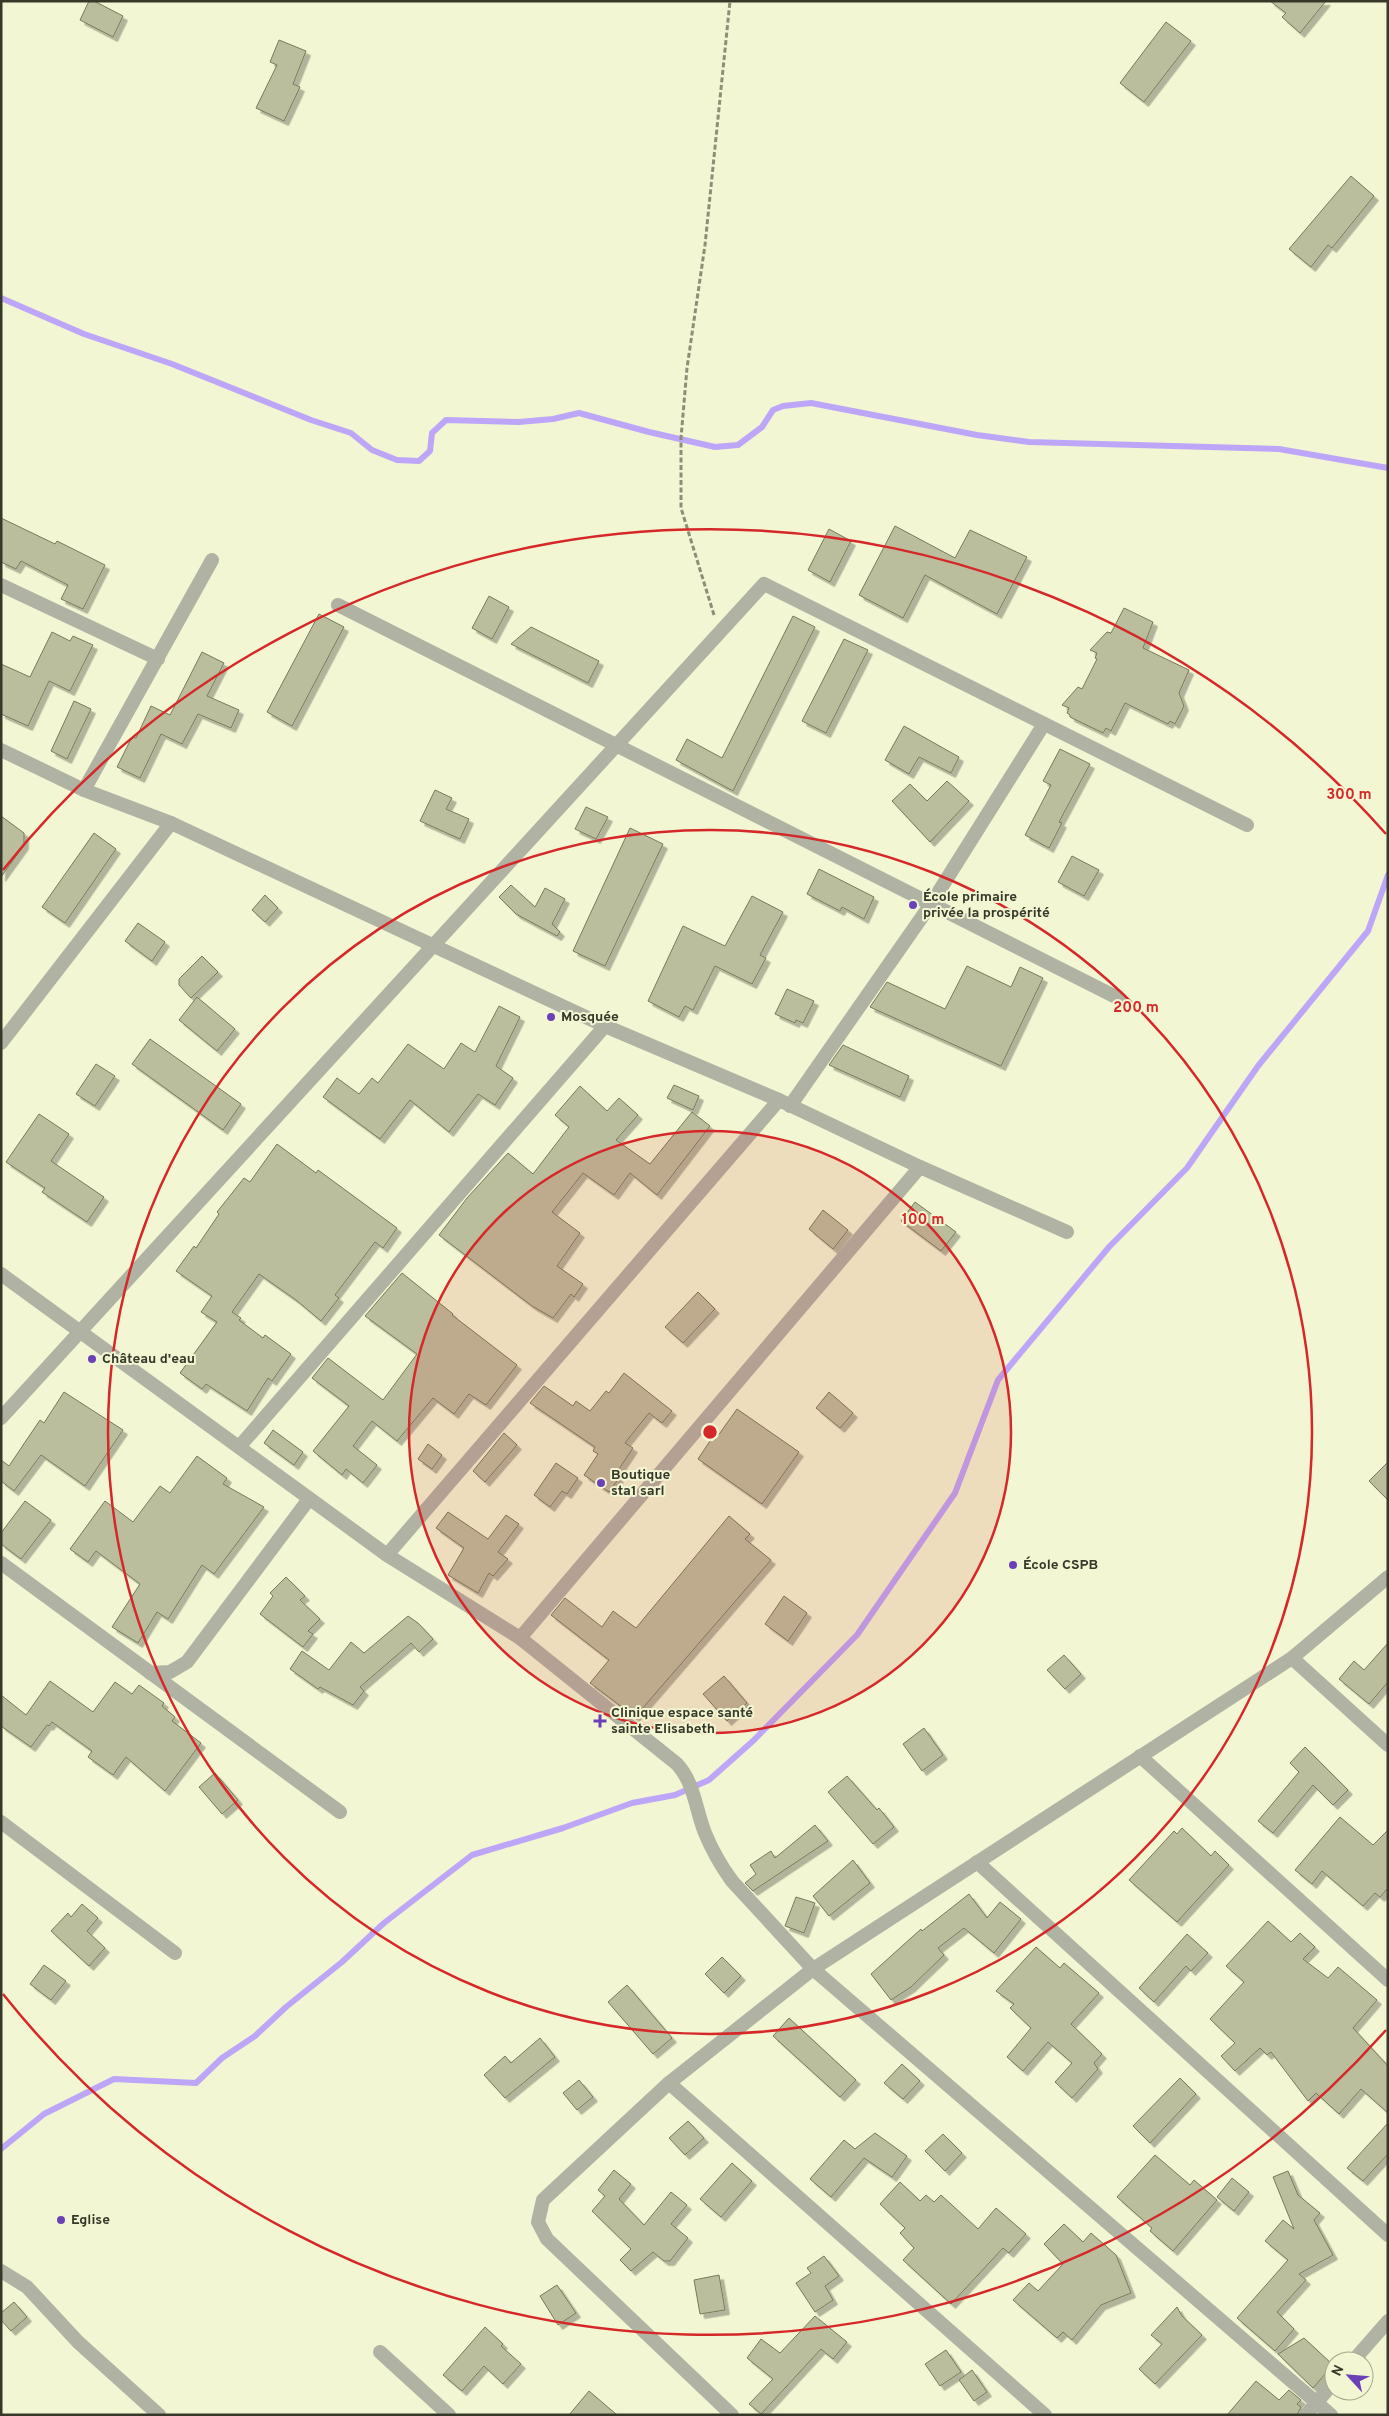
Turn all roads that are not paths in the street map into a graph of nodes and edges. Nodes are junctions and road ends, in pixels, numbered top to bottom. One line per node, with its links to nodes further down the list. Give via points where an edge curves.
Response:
1 (212, 560): 4 (street)
2 (1, 585): 4 (street)
3 (338, 605): 6 (street)
4 (158, 659): 8 (street)
5 (1044, 724): 6 (street, via 764,584); 10 (street); 11 (street)
6 (616, 746): 11 (street); 12 (street)
7 (1, 750): 8 (street)
8 (84, 790): 9 (street)
9 (170, 823): 12 (street); 15 (street)
10 (1247, 825)
11 (931, 904): 13 (street); 16 (street)
12 (434, 945): 14 (street); 20 (street)
13 (1120, 999)
14 (605, 1026): 16 (street); 22 (street)
15 (1, 1043)
16 (784, 1103): 17 (street); 24 (street)
17 (920, 1167): 18 (street); 27 (street)
18 (1066, 1232)
19 (1, 1274): 20 (street)
20 (80, 1332): 21 (street); 22 (street)
21 (1, 1418)
22 (239, 1447): 23 (street)
23 (309, 1498): 24 (street); 29 (street, via 187,1662 170,1672)
24 (387, 1555): 27 (street)
25 (1, 1563): 29 (street)
26 (1388, 1578): 28 (street)
27 (520, 1638): 36 (street, via 677,1764 692,1786 704,1831 724,1869)
28 (1292, 1658): 30 (street); 31 (street)
29 (150, 1673): 32 (street)
30 (1388, 1745)
31 (1140, 1756): 34 (street); 37 (street)
32 (340, 1812)
33 (1, 1822): 35 (street)
34 (977, 1862): 36 (street); 39 (street)
35 (175, 1953)
36 (813, 1969): 38 (street); 45 (street)
37 (1388, 1980)
38 (668, 2083): 48 (street, via 543,2200 538,2222 547,2238); 49 (street)
39 (1388, 2235)
40 (1, 2271): 46 (street, via 28,2287 78,2342)
41 (1388, 2321): 42 (street)
42 (1362, 2351)
43 (380, 2352): 47 (street)
44 (1324, 2394): 45 (street)
45 (1317, 2402): 50 (street); 51 (street)
46 (159, 2415)
47 (449, 2415)
48 (732, 2415)
49 (1045, 2415)
50 (1306, 2415)
51 (1331, 2415)

